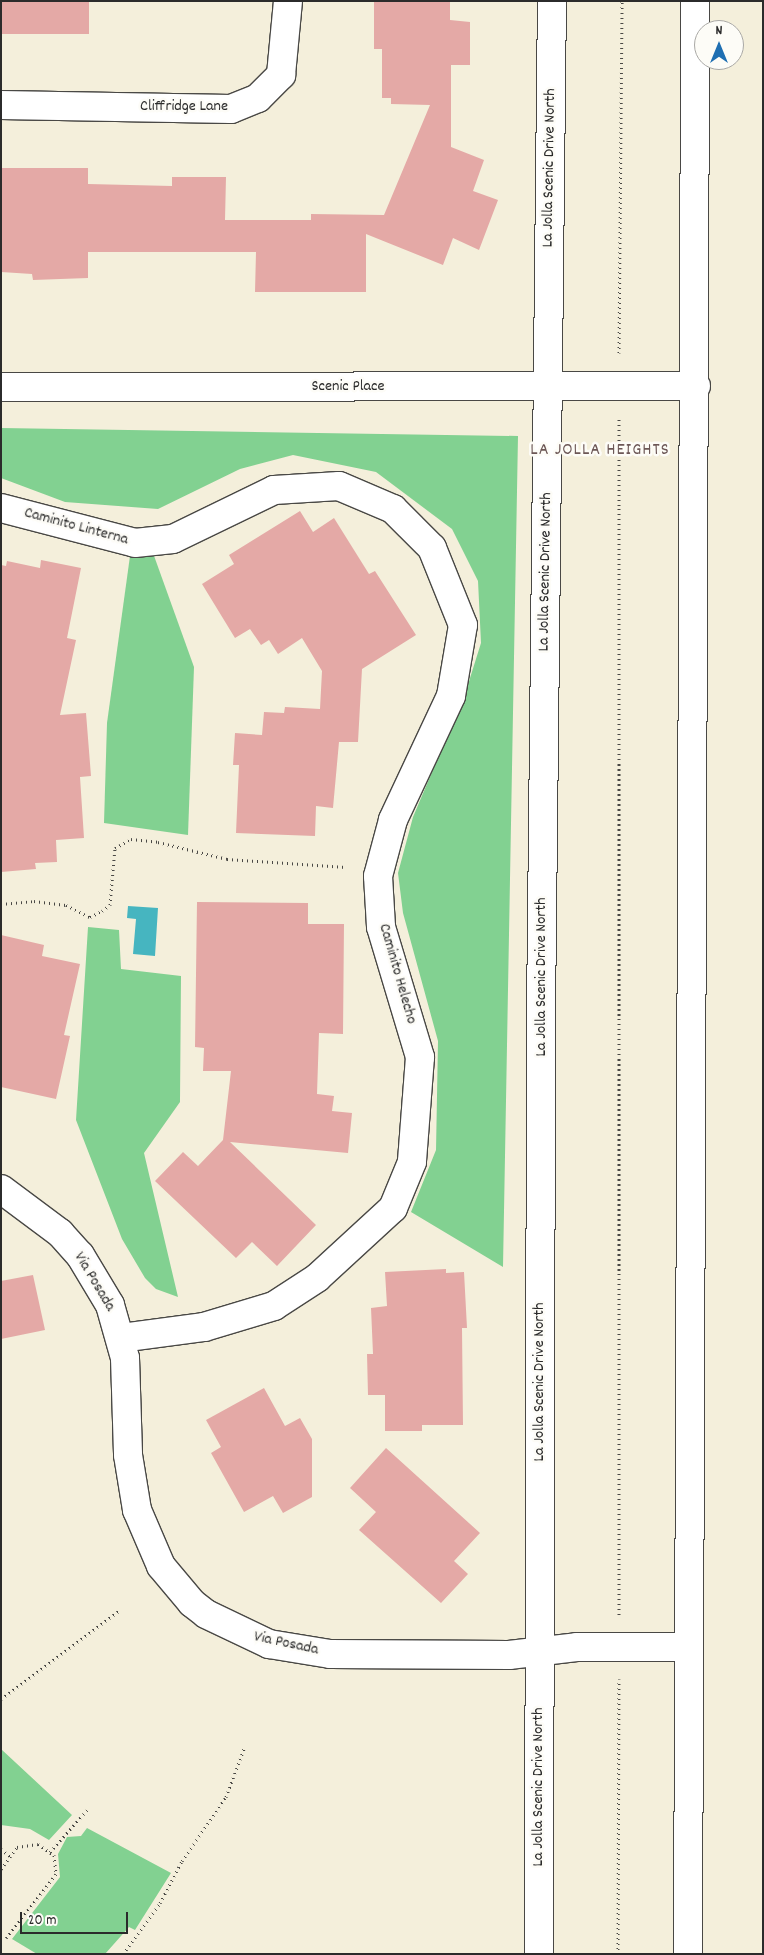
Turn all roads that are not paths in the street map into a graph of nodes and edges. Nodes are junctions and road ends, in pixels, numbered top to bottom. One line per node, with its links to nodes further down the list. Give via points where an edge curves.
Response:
1 (288, 1): 4 (main road, Cliffridge Lane, via 281,75 258,98 231,109)
2 (552, 1): 5 (main road, La Jolla Scenic Drive North)
3 (695, 1): 6 (main road)
4 (1, 106)
5 (548, 386): 6 (main road, Scenic Place); 7 (main road, Scenic Place); 13 (main road, La Jolla Scenic Drive North, via 541,992)
6 (696, 386): 12 (main road)
7 (1, 387)
8 (1, 508): 9 (main road, Caminito Linterna, via 135,543 173,539)
9 (208, 523): 11 (main road, Caminito Helecho, via 274,490 339,486 393,509 432,548 463,625 452,687 393,820 378,876 381,927 420,1057 412,1162 393,1208 317,1278 274,1306 204,1327)
10 (1, 1189): 11 (main road, Via Posada, via 32,1209 80,1255 110,1304)
11 (121, 1338): 13 (main road, Via Posada, via 126,1379 129,1473 137,1510 161,1566 187,1598 206,1614 248,1636 295,1650 330,1654 500,1655)
12 (689, 1647): 13 (main road, Via Posada, via 577,1647); 15 (main road)
13 (540, 1651): 14 (main road, La Jolla Scenic Drive North)
14 (539, 1954)
15 (688, 1954)

